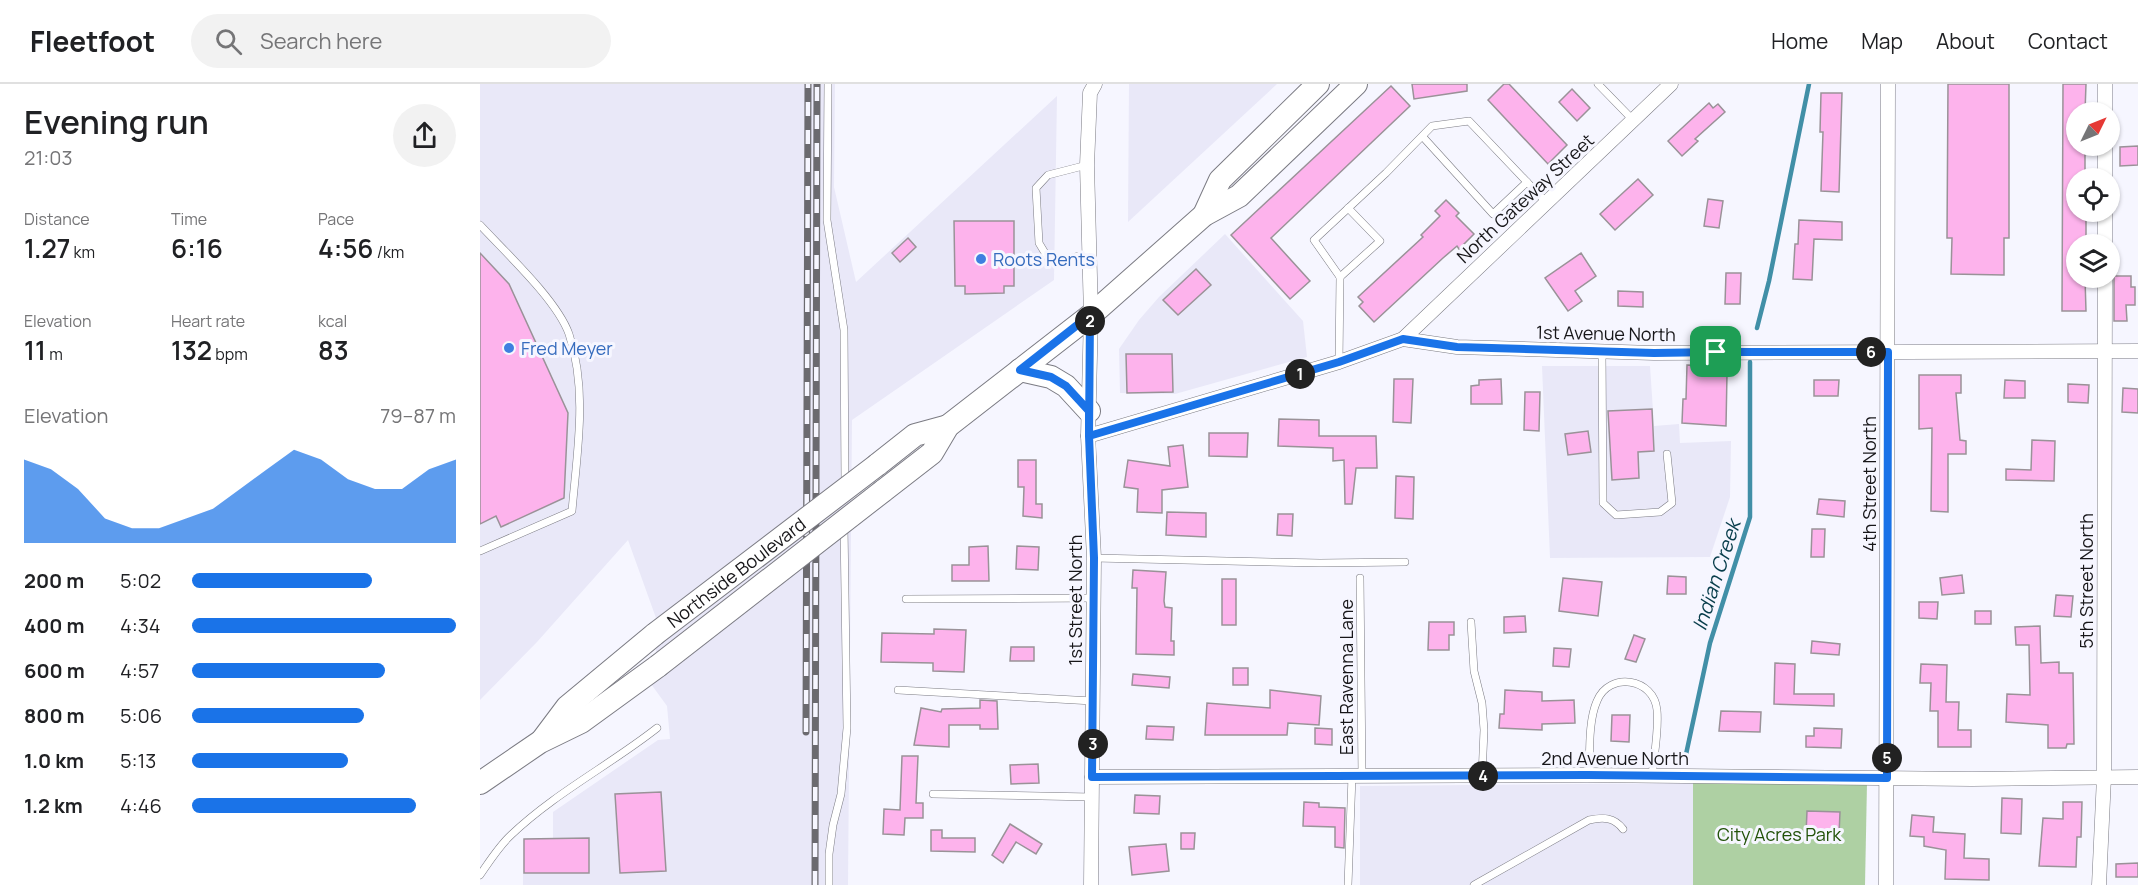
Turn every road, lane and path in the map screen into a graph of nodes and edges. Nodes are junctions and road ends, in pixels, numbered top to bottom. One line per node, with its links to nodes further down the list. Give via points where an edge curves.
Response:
1 (828, 84): 33 (lane, via 827,220 844,330)
2 (1095, 84): 12 (street, 1st Street North, via 1090,93)
3 (1318, 84): 16 (main road, Northside Boulevard, via 1221,180)
4 (1356, 84): 16 (main road, Northside Boulevard, via 1239,196)
5 (1598, 84): 10 (lane)
6 (1671, 84): 10 (street, North Gateway Street)
7 (1888, 84): 26 (street, 4th Street North)
8 (2105, 84): 9 (street)
9 (2105, 102)
10 (1633, 120): 14 (street, North Gateway Street)
11 (1422, 137): 13 (lane, via 1432,126 1469,121); 13 (lane, via 1493,214); 15 (lane)
12 (1087, 165): 18 (street, 1st Street North); 18 (lane, via 1048,175 1036,188 1039,243 1048,258)
13 (1527, 182): 14 (lane)
14 (1546, 202): 22 (street, North Gateway Street)
15 (1348, 208): 19 (lane, via 1314,240); 19 (lane, via 1380,241)
16 (1204, 215): 21 (main road, Northside Boulevard)
17 (480, 225): 35 (lane, via 553,307 568,333 578,375 581,417 572,511)
18 (1090, 253): 21 (street, 1st Street North)
19 (1340, 277): 27 (lane)
20 (2105, 288): 24 (street, 5th Street North)
21 (1090, 315): 28 (main road, Northside Boulevard); 29 (street, 1st Street North)
22 (1403, 339): 23 (street, 1st Avenue North, via 1457,347); 27 (street, 1st Avenue North)
23 (1602, 351): 26 (street, 1st Avenue North); 32 (lane, via 1603,503 1616,515 1660,512 1672,503)
24 (2105, 351): 25 (street, 1st Avenue North); 26 (street, 1st Avenue North); 51 (street, 5th Street North)
25 (2138, 351)
26 (1888, 352): 53 (street, 4th Street North)
27 (1339, 362): 31 (street, 1st Avenue North)
28 (1020, 370): 29 (main road, via 1051,377 1066,386); 30 (main road, Northside Boulevard)
29 (1089, 411): 31 (street, 1st Street North)
30 (948, 426): 45 (main road, Northside Boulevard, bridge, via 932,453 658,666 581,722); 45 (main road, Northside Boulevard, bridge, via 915,435 655,634 567,707)
31 (1089, 436): 36 (street, 1st Street North)
32 (1667, 454)
33 (844, 495)
34 (844, 507): 59 (lane, via 846,747 842,794 829,854)
35 (480, 551)
36 (1094, 558): 37 (lane); 39 (street, 1st Street North)
37 (1405, 562)
38 (1360, 578): 47 (lane, East Ravenna Lane)
39 (1094, 598): 40 (lane); 43 (street, 1st Street North)
40 (906, 599)
41 (1471, 622): 48 (lane, via 1484,730)
42 (898, 690): 43 (lane)
43 (1093, 701): 50 (street, 1st Street North)
44 (657, 728): 58 (lane, via 510,836)
45 (540, 742): 54 (main road, Northside Boulevard)
46 (1589, 775): 48 (street, 2nd Avenue North); 49 (street, 2nd Avenue North); 49 (lane, via 1590,732 1596,701 1614,683 1627,681 1644,686 1653,695 1657,710)
47 (1357, 776): 48 (street, 2nd Avenue North); 50 (street, 2nd Avenue North); 61 (lane, East Ravenna Lane)
48 (1482, 776)
49 (1652, 776): 53 (street, 2nd Avenue North)
50 (1092, 777): 56 (street, 1st Street North)
51 (2104, 777): 52 (street, 2nd Avenue North); 53 (street, 2nd Avenue North); 64 (street, 5th Street North)
52 (2138, 777)
53 (1887, 778): 63 (street, 4th Street North)
54 (480, 783)
55 (933, 794): 56 (lane)
56 (1092, 797): 60 (street, 1st Street North)
57 (1623, 829): 62 (lane, via 1617,821 1589,820)
58 (480, 875)
59 (829, 885)
60 (1091, 885)
61 (1348, 885)
62 (1474, 885)
63 (1886, 885)
64 (2099, 885)

